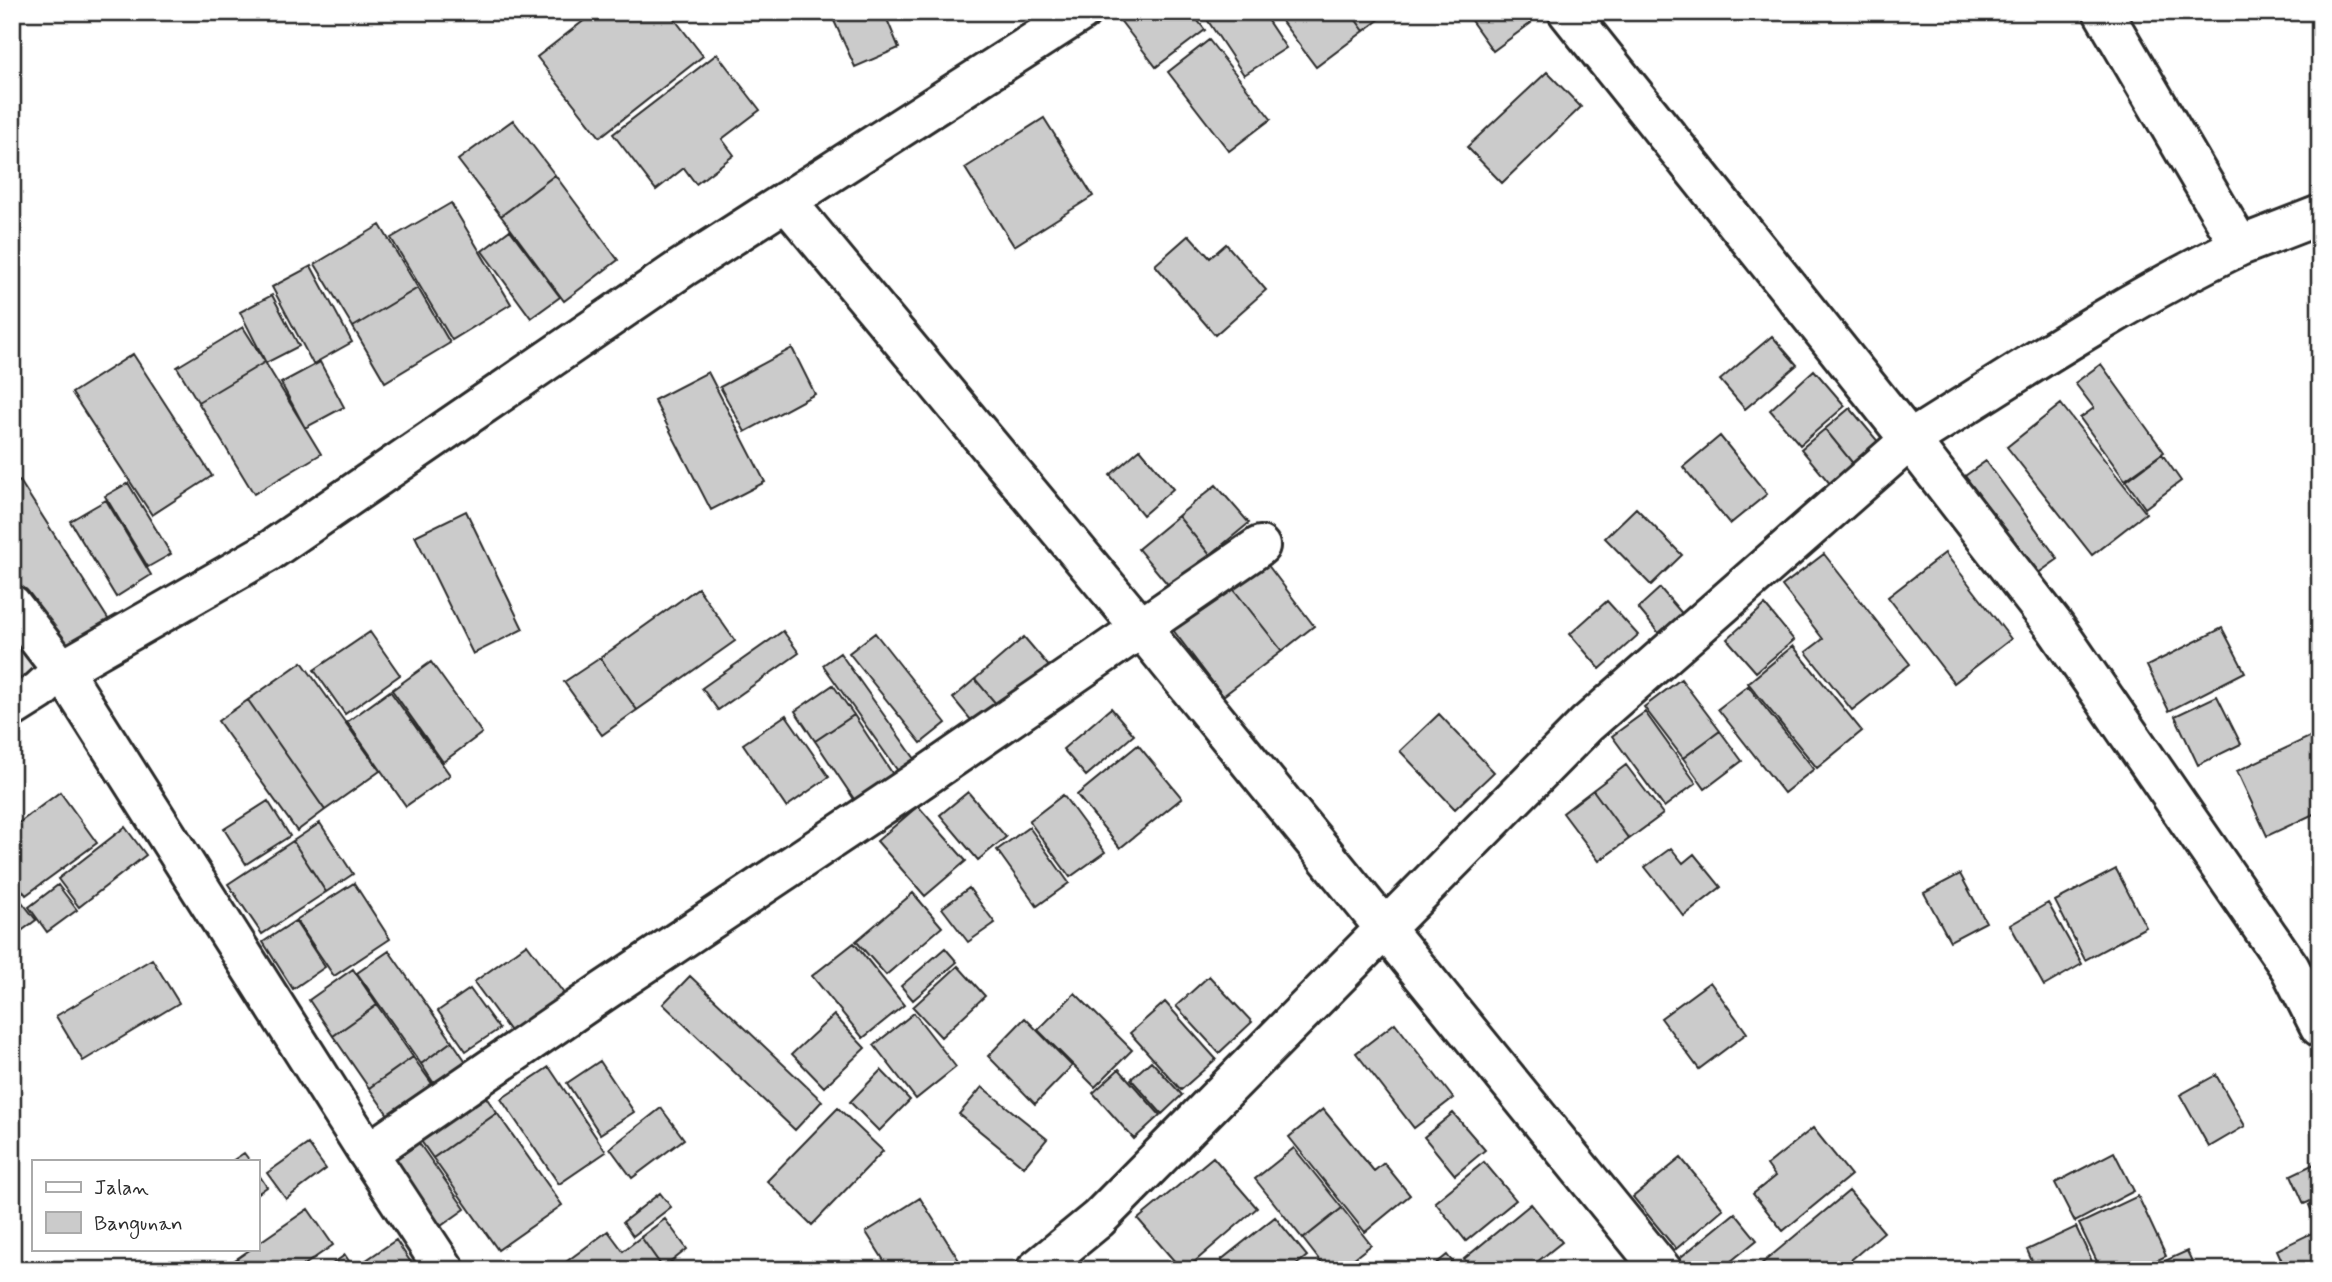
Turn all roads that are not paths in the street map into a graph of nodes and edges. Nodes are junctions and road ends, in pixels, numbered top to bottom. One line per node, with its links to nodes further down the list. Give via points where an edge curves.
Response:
1 (1081, 12): 4 (street)
2 (1568, 12): 7 (street)
3 (2103, 12): 6 (street)
4 (786, 201): 10 (street); 11 (street, via 268,552)
5 (2320, 215): 6 (street)
6 (2240, 246): 7 (street, via 2112,313)
7 (1910, 440): 13 (street, via 1587,724); 14 (street, via 2055,628 2290,968)
8 (1259, 546): 10 (street)
9 (12, 605): 11 (street)
10 (1141, 628): 13 (street); 15 (street)
11 (62, 670): 12 (street); 15 (street)
12 (12, 708)
13 (1384, 929): 17 (street, via 1108,1208); 18 (street)
14 (2320, 1027)
15 (368, 1153): 16 (street)
16 (445, 1270)
17 (1036, 1270)
18 (1662, 1270)

